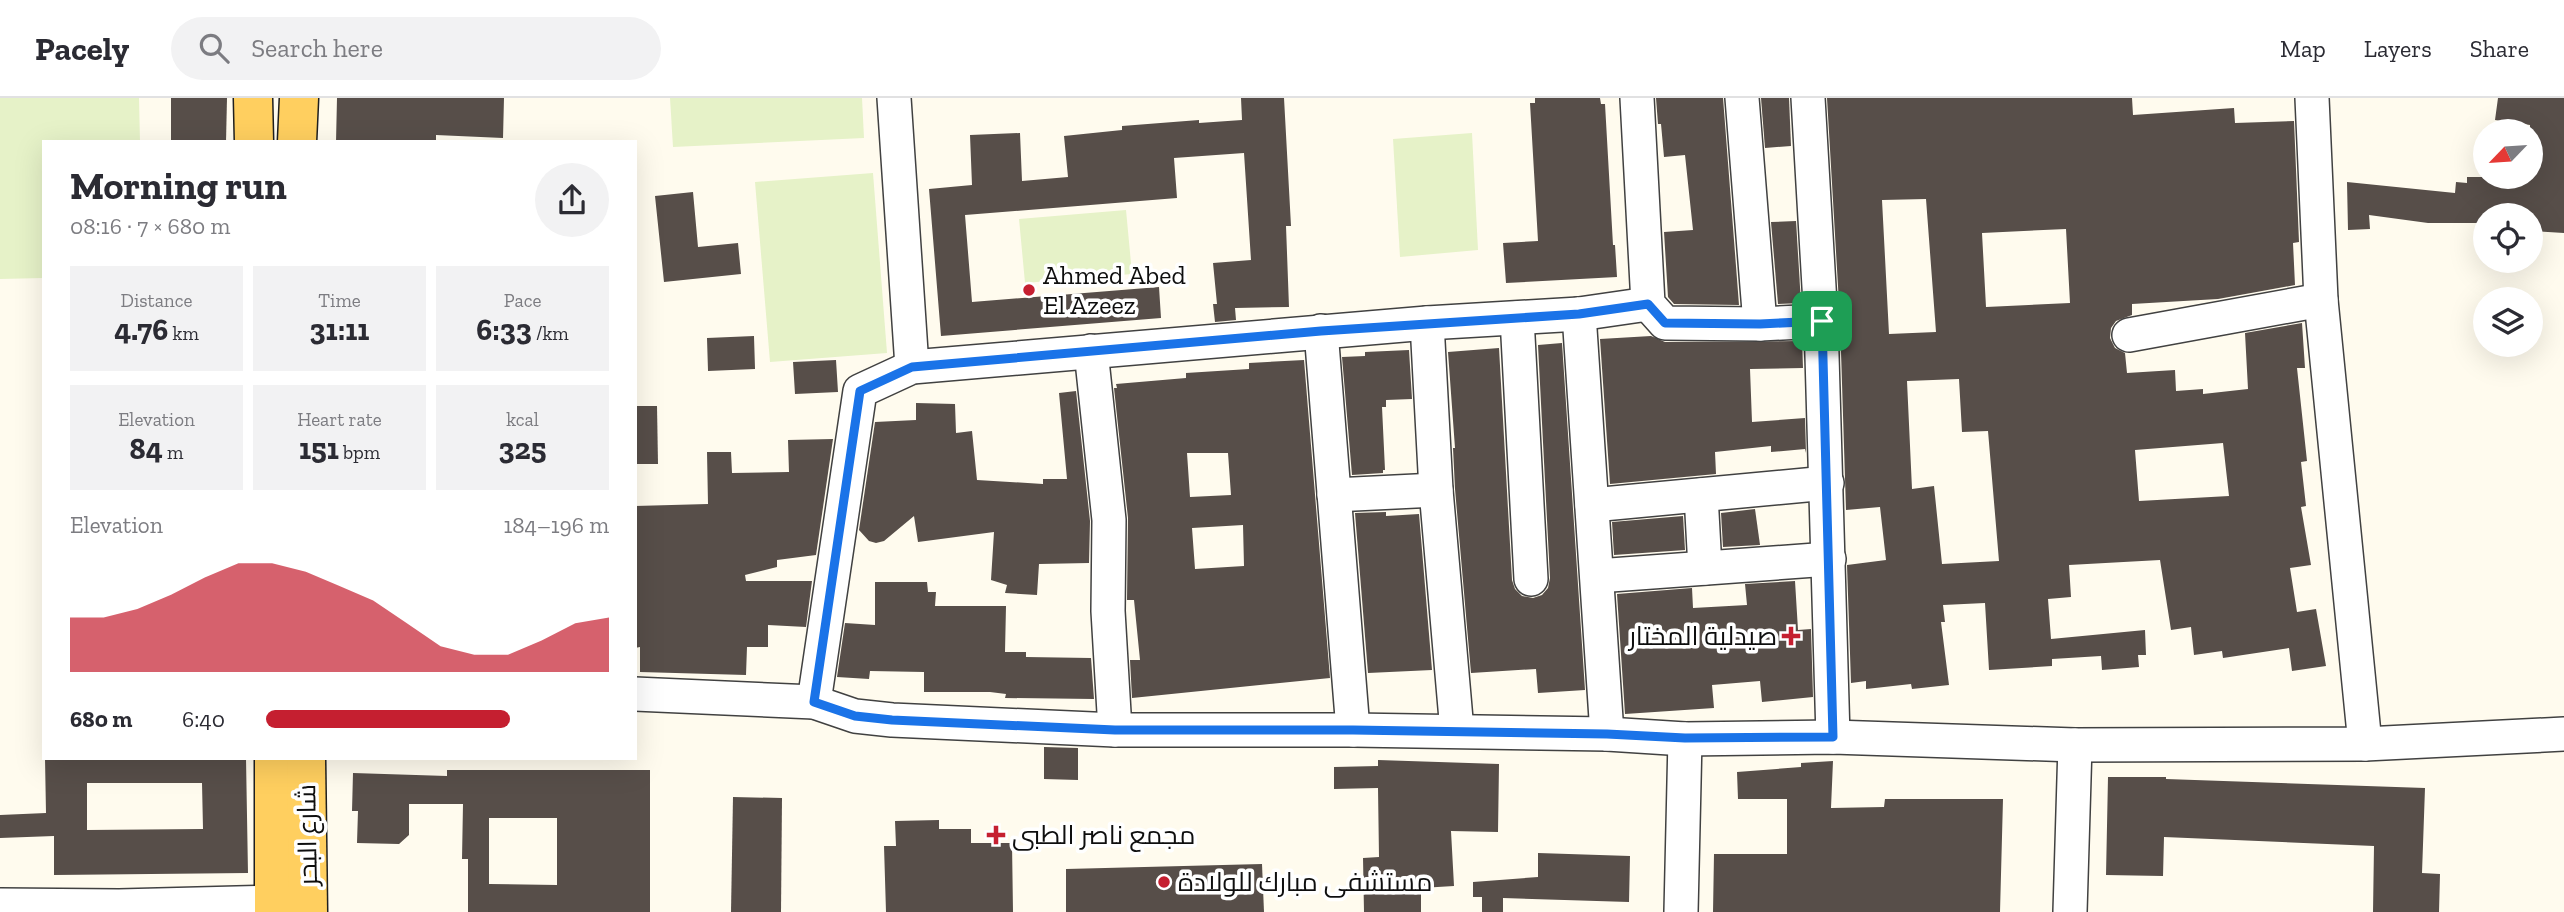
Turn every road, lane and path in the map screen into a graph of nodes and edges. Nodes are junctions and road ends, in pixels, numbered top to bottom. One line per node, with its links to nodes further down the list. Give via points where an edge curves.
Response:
1 (253, 98): 8 (main road)
2 (299, 98): 9 (main road)
3 (894, 98): 20 (street)
4 (1637, 98): 11 (street)
5 (1742, 98): 16 (street)
6 (1808, 98): 14 (street)
7 (2312, 98): 10 (street)
8 (254, 140)
9 (297, 140)
10 (2322, 300): 18 (street); 39 (street)
11 (1648, 304): 12 (street); 16 (street, via 1665,323)
12 (1579, 314): 13 (street); 25 (street)
13 (1517, 318): 15 (street); 29 (street)
14 (1822, 321): 16 (street); 21 (street)
15 (1427, 323): 17 (street); 22 (street)
16 (1760, 324)
17 (1321, 331): 19 (street); 23 (street)
18 (2129, 335)
19 (1091, 351): 20 (street); 32 (street, via 1109,520 1108,611)
20 (912, 367): 31 (street, via 860,391)
21 (1828, 483): 24 (street); 26 (street)
22 (1436, 490): 23 (street); 34 (street)
23 (1334, 495): 33 (street)
24 (1702, 495): 25 (street); 27 (street)
25 (1592, 505): 28 (street)
26 (1829, 559): 27 (street); 37 (street)
27 (1705, 568): 28 (street)
28 (1597, 576): 35 (street)
29 (1531, 579)
30 (637, 694): 31 (street)
31 (814, 702): 32 (street, via 855,716 892,720)
32 (1115, 730): 33 (street)
33 (1353, 730): 34 (street)
34 (1457, 731): 35 (street)
35 (1607, 734): 38 (street)
36 (2564, 734): 39 (street)
37 (1833, 737): 38 (street); 40 (street)
38 (1685, 738): 45 (street)
39 (2365, 744): 40 (street)
40 (2075, 745): 46 (street)
41 (274, 760): 44 (main road, شارع البحر)
42 (306, 760): 44 (main road, شارع البحر)
43 (0, 905): 44 (street)
44 (285, 908)
45 (1681, 912)
46 (2070, 912)

